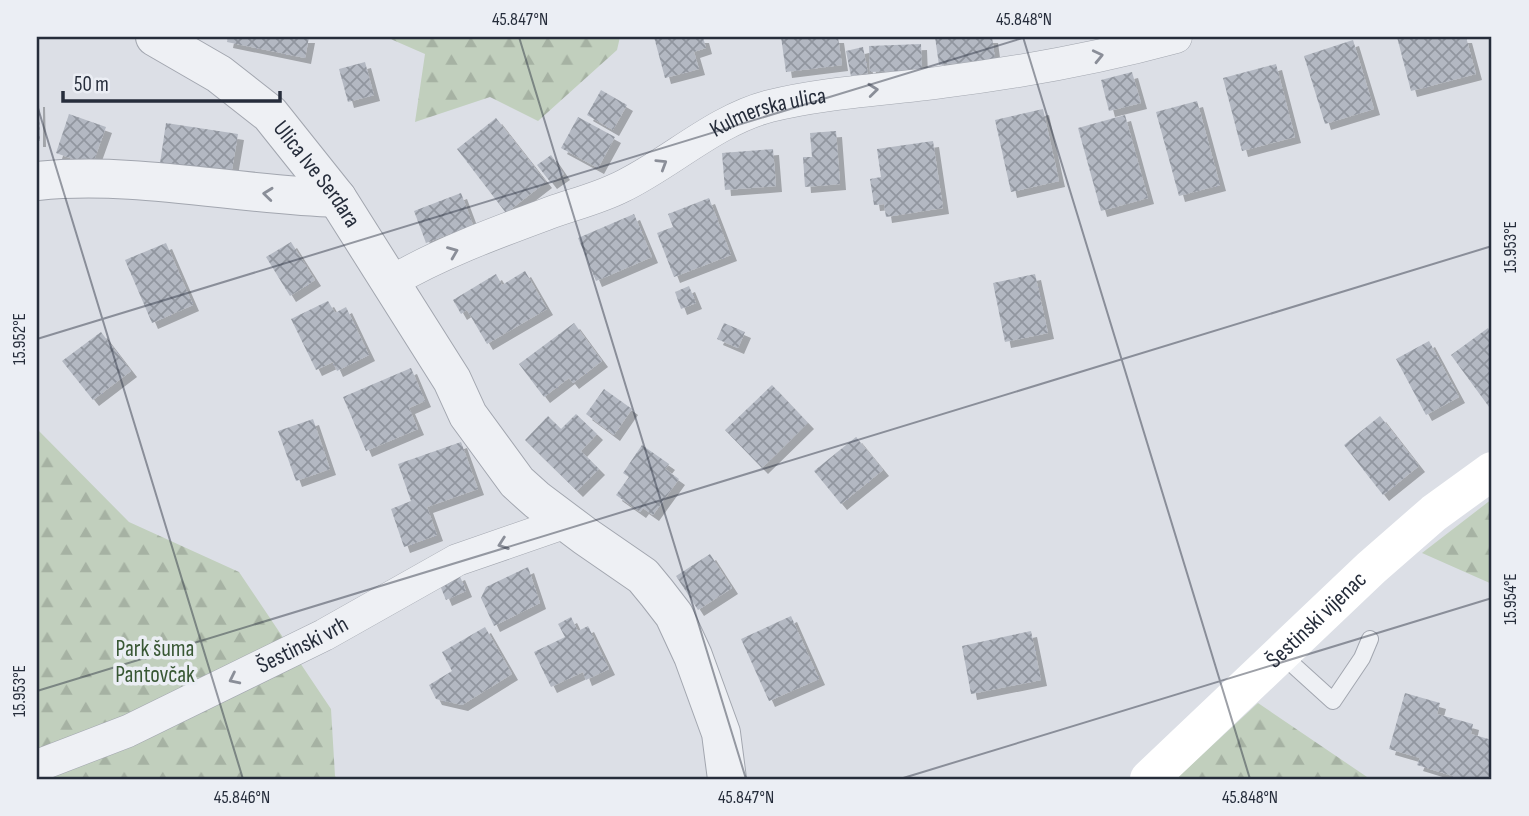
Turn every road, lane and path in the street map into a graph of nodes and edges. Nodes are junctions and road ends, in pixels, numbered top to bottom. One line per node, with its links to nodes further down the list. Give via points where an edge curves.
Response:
1 (155, 37): 4 (street, Ulica Ive Serdara, via 219,74 270,114)
2 (1176, 37): 5 (street, Kulmerska ulica, one-way to 2, via 443,256 641,178 717,130 765,107 1063,64)
3 (37, 181): 4 (street, one-way to 3, via 133,180)
4 (337, 198): 5 (street, Ulica Ive Serdara)
5 (391, 282): 7 (street, via 496,455 517,482)
6 (1492, 471): 9 (main road, Šestinski vijenac, via 1406,537)
7 (567, 522): 10 (street, Šestinski vrh, one-way to 10, via 457,560 324,635 128,731); 11 (street, via 643,576 674,615 721,733)
8 (1370, 639): 9 (lane, via 1332,701)
9 (1280, 653): 12 (main road, Šestinski vijenac)
10 (37, 766)
11 (727, 779)
12 (1149, 779)

